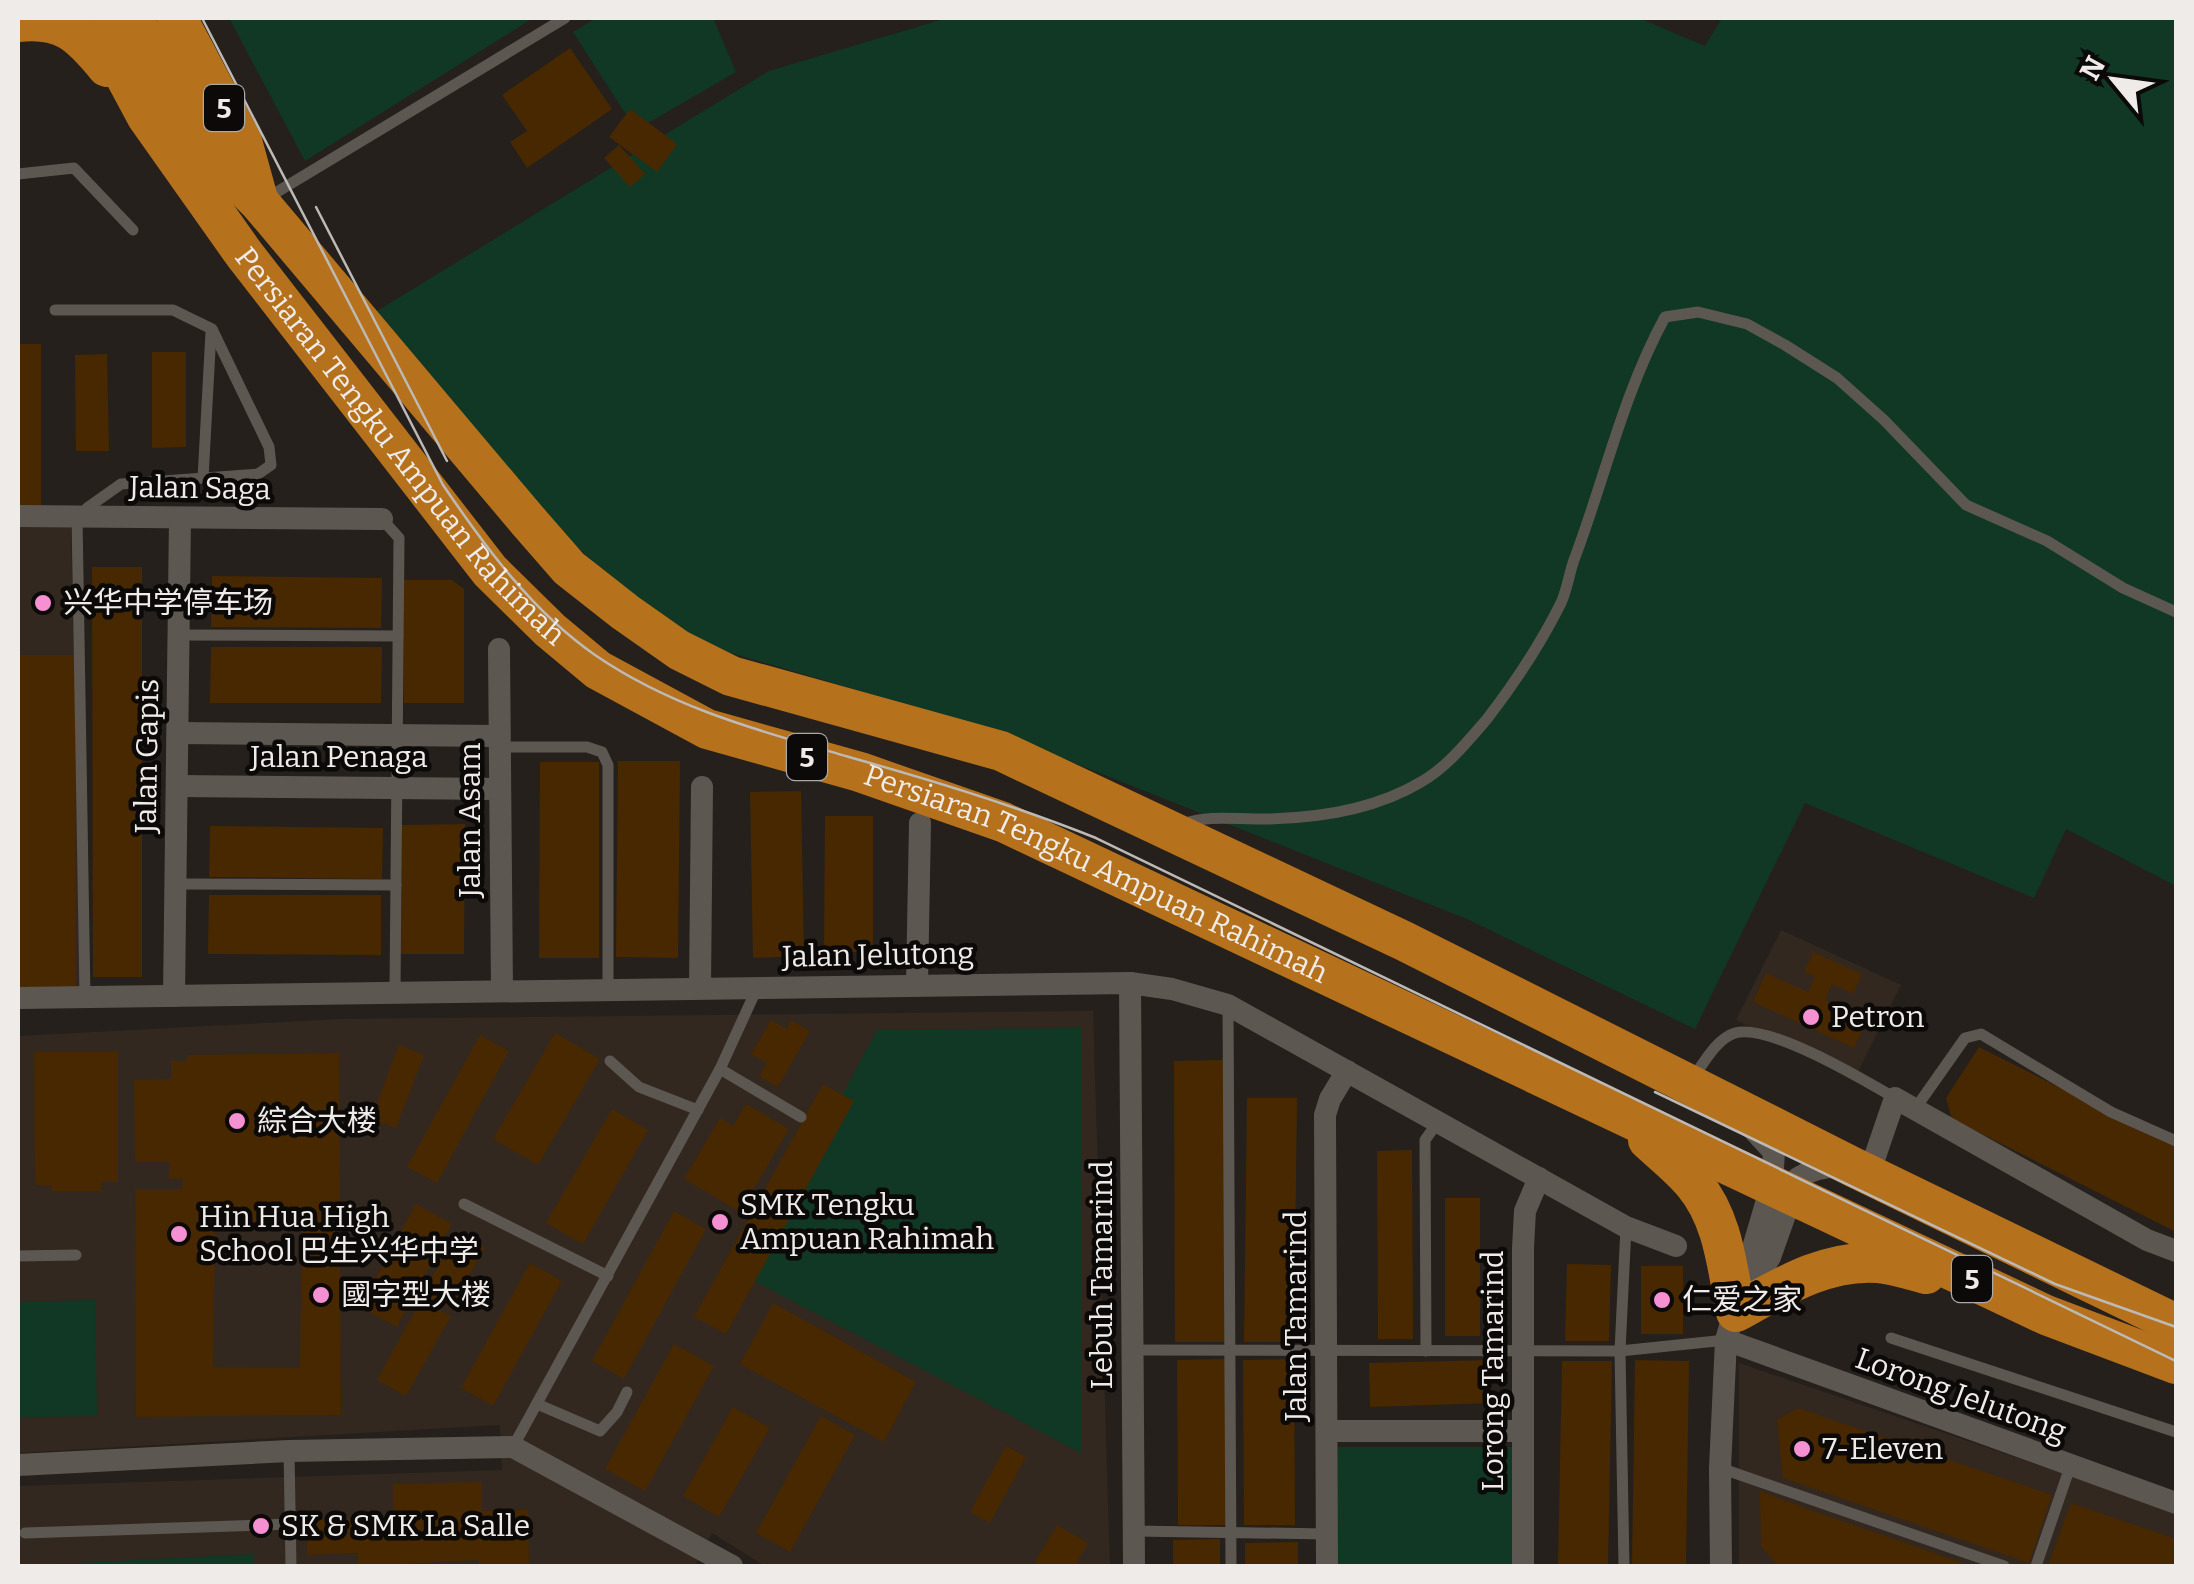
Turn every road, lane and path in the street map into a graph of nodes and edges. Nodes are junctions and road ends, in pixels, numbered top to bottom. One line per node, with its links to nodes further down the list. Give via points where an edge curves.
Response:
1 (94, 18): 6 (highway, Persiaran Tengku Ampuan Rahimah / 5)
2 (133, 18): 8 (highway, 5, via 190,123)
3 (178, 18): 8 (highway, 5, via 242,141)
4 (564, 18): 8 (lane)
5 (18, 22): 6 (highway, via 59,24 84,39)
6 (148, 117): 51 (highway, Persiaran Tengku Ampuan Rahimah / 5, via 289,314 490,571 598,670 707,729 1003,822)
7 (18, 174): 9 (lane, via 74,168)
8 (259, 202): 29 (highway, Persiaran Tengku Ampuan Rahimah / 5, via 569,568 679,650 731,676 1001,751)
9 (132, 230)
10 (55, 310): 11 (lane, via 173,310)
11 (212, 329): 12 (lane); 12 (lane, via 271,465 258,474)
12 (203, 478): 14 (lane, via 121,484)
13 (18, 516): 14 (street, Jalan Saga)
14 (82, 516): 15 (street, Jalan Saga); 40 (lane)
15 (180, 518): 16 (street, Jalan Saga); 18 (street, Jalan Gapis)
16 (382, 520): 19 (lane, via 399,538)
17 (2176, 612): 29 (lane, via 2047,540 1966,505 1837,378 1785,345 1747,324 1698,312 1665,317 1641,362 1562,600 1503,699 1466,744 1422,782 1370,803 1326,815 1197,819)
18 (179, 634): 19 (lane); 21 (street, Jalan Gapis)
19 (398, 636): 22 (lane)
20 (499, 650): 23 (street, Jalan Asam)
21 (178, 733): 22 (street); 24 (street, Jalan Gapis)
22 (397, 735): 23 (street); 26 (lane)
23 (500, 741): 27 (street, Jalan Asam); 36 (lane, via 587,747 602,752 608,765)
24 (177, 786): 26 (street, Jalan Penaga); 30 (street, Jalan Gapis)
25 (702, 787): 35 (street)
26 (397, 788): 27 (street, Jalan Penaga); 31 (lane)
27 (500, 788): 37 (street, Jalan Asam)
28 (920, 823): 33 (street)
29 (1166, 831): 46 (highway, Persiaran Tengku Ampuan Rahimah / 5)
30 (176, 884): 31 (lane); 39 (street, Jalan Gapis)
31 (396, 885): 38 (lane)
32 (1130, 983): 33 (street, Jalan Jelutong); 42 (street, Jalan Jelutong); 68 (street, Lebuh Tamarind)
33 (917, 984): 34 (street, Jalan Jelutong)
34 (758, 986): 35 (street, Jalan Jelutong); 44 (lane)
35 (700, 987): 36 (street, Jalan Jelutong)
36 (608, 989): 37 (street, Jalan Jelutong)
37 (502, 990): 38 (street, Jalan Jelutong)
38 (395, 992): 39 (street, Jalan Jelutong)
39 (174, 996): 40 (street, Jalan Jelutong)
40 (85, 997): 41 (street, Jalan Jelutong)
41 (18, 998)
42 (1228, 1005): 45 (street, Jalan Jelutong); 69 (lane)
43 (610, 1061): 49 (lane, via 639,1087)
44 (720, 1070): 49 (lane); 50 (lane)
45 (1347, 1072): 52 (street, Jalan Jelutong); 70 (street, Jalan Tamarind, via 1325,1115)
46 (1690, 1082): 47 (highway, Persiaran Tengku Ampuan Rahimah / 5); 48 (lane, via 1721,1040 1748,1033 1824,1058)
47 (1726, 1101): 54 (highway, Persiaran Tengku Ampuan Rahimah / 5); 56 (street, via 1774,1152)
48 (1905, 1104): 53 (lane, via 1965,1038 1981,1034 2111,1112); 54 (street); 60 (street)
49 (698, 1110): 63 (lane)
50 (802, 1117)
51 (1623, 1117): 56 (highway, Persiaran Tengku Ampuan Rahimah / 5); 66 (highway, via 1707,1202 1721,1235)
52 (1438, 1122): 55 (street, Jalan Jelutong); 71 (lane, via 1426,1140)
53 (2176, 1141)
54 (1860, 1171): 56 (street, via 1828,1166); 65 (highway, Persiaran Tengku Ampuan Rahimah / 5)
55 (1540, 1178): 58 (street, Jalan Jelutong); 72 (street, Lorong Tamarind, via 1525,1211)
56 (1782, 1188): 64 (highway, Persiaran Tengku Ampuan Rahimah / 5); 66 (street)
57 (464, 1204): 63 (lane)
58 (1626, 1227): 59 (street, Jalan Jelutong); 73 (lane)
59 (1676, 1246)
60 (2176, 1252)
61 (18, 1256): 62 (lane)
62 (76, 1256)
63 (608, 1276): 76 (lane)
64 (2046, 1315): 66 (highway, via 1936,1276 1856,1263 1811,1274); 74 (highway, Persiaran Tengku Ampuan Rahimah / 5)
65 (2176, 1324)
66 (1731, 1326): 73 (lane); 83 (street); 84 (street, Lorong Jelutong)
67 (1891, 1338): 79 (lane)
68 (1133, 1350): 69 (lane); 87 (street, Lebuh Tamarind)
69 (1229, 1350): 70 (lane); 89 (lane)
70 (1326, 1350): 71 (lane); 78 (street, Jalan Tamarind)
71 (1426, 1351): 72 (lane)
72 (1523, 1351): 73 (lane); 77 (street, Lorong Tamarind)
73 (1620, 1351): 97 (lane)
74 (2176, 1364)
75 (627, 1392): 76 (lane, via 600,1431)
76 (537, 1404): 80 (lane)
77 (1523, 1431): 78 (street); 96 (street, Lorong Tamarind)
78 (1327, 1432): 90 (street, Jalan Tamarind)
79 (2176, 1432)
80 (513, 1447): 81 (street); 92 (street)
81 (289, 1452): 82 (street); 86 (lane)
82 (18, 1466)
83 (1720, 1468): 98 (street); 99 (lane)
84 (2070, 1468): 85 (street, Lorong Jelutong); 100 (lane)
85 (2176, 1504)
86 (291, 1524): 88 (lane); 91 (lane)
87 (1134, 1531): 89 (lane); 93 (street, Lebuh Tamarind)
88 (25, 1532)
89 (1232, 1533): 90 (lane); 94 (lane)
90 (1327, 1534): 95 (street, Jalan Tamarind)
91 (291, 1566)
92 (732, 1566)
93 (1134, 1566)
94 (1231, 1566)
95 (1328, 1566)
96 (1523, 1566)
97 (1624, 1566)
98 (1721, 1566)
99 (2004, 1566)
100 (2036, 1566)

